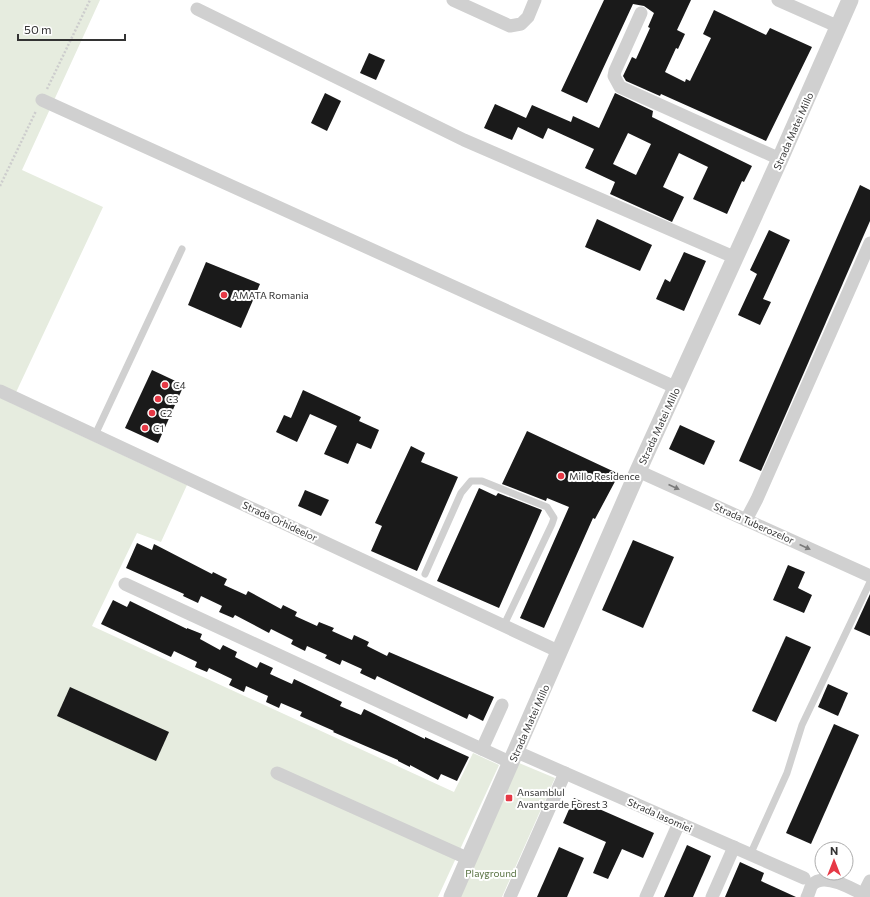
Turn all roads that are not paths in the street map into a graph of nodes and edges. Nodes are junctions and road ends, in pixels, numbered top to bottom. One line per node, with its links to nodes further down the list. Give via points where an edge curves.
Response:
1 (453, 0): 2 (street, via 510,26 521,24 528,17)
2 (535, 0)
3 (778, 0): 7 (street)
4 (850, 0): 7 (street, Strada Matei Millo)
5 (197, 9): 12 (street, via 464,140)
6 (641, 12): 9 (street, via 615,71 614,76 620,87)
7 (839, 27): 9 (street, Strada Matei Millo)
8 (42, 100): 13 (street)
9 (780, 160): 12 (street, Strada Matei Millo)
10 (870, 243): 17 (street)
11 (182, 249): 15 (lane)
12 (736, 258): 13 (street, Strada Matei Millo)
13 (677, 388): 16 (street, Strada Matei Millo)
14 (0, 391): 15 (street, Strada Orhideelor)
15 (95, 435): 22 (street, Strada Orhideelor)
16 (638, 471): 17 (street, Strada Tuberozelor, one-way to 17); 23 (street, Strada Matei Millo)
17 (746, 520): 19 (street, Strada Tuberozelor, one-way to 19)
18 (425, 574): 22 (lane, via 461,493 471,482 482,481 546,507 554,518 552,524)
19 (870, 576)
20 (870, 582): 31 (lane, via 802,725 787,773)
21 (125, 584): 25 (street, Strada Iasomiei)
22 (504, 625): 23 (street, Strada Orhideelor)
23 (560, 652): 26 (street, Strada Matei Millo)
24 (502, 705): 25 (street)
25 (482, 749): 26 (street, Strada Iasomiei)
26 (514, 757): 28 (street, Strada Iasomiei); 32 (street, Strada Matei Millo)
27 (277, 772): 32 (street)
28 (566, 774): 29 (street, Strada Iasomiei); 37 (street)
29 (679, 823): 30 (street, Strada Iasomiei); 38 (street)
30 (734, 847): 31 (street, Strada Iasomiei); 39 (street)
31 (750, 855): 34 (street, Strada Iasomiei)
32 (469, 859): 36 (street, Strada Matei Millo)
33 (870, 881): 35 (street)
34 (808, 886): 35 (street, Strada Iasomiei, via 830,879)
35 (866, 896)
36 (452, 897)
37 (510, 897)
38 (646, 897)
39 (712, 897)

